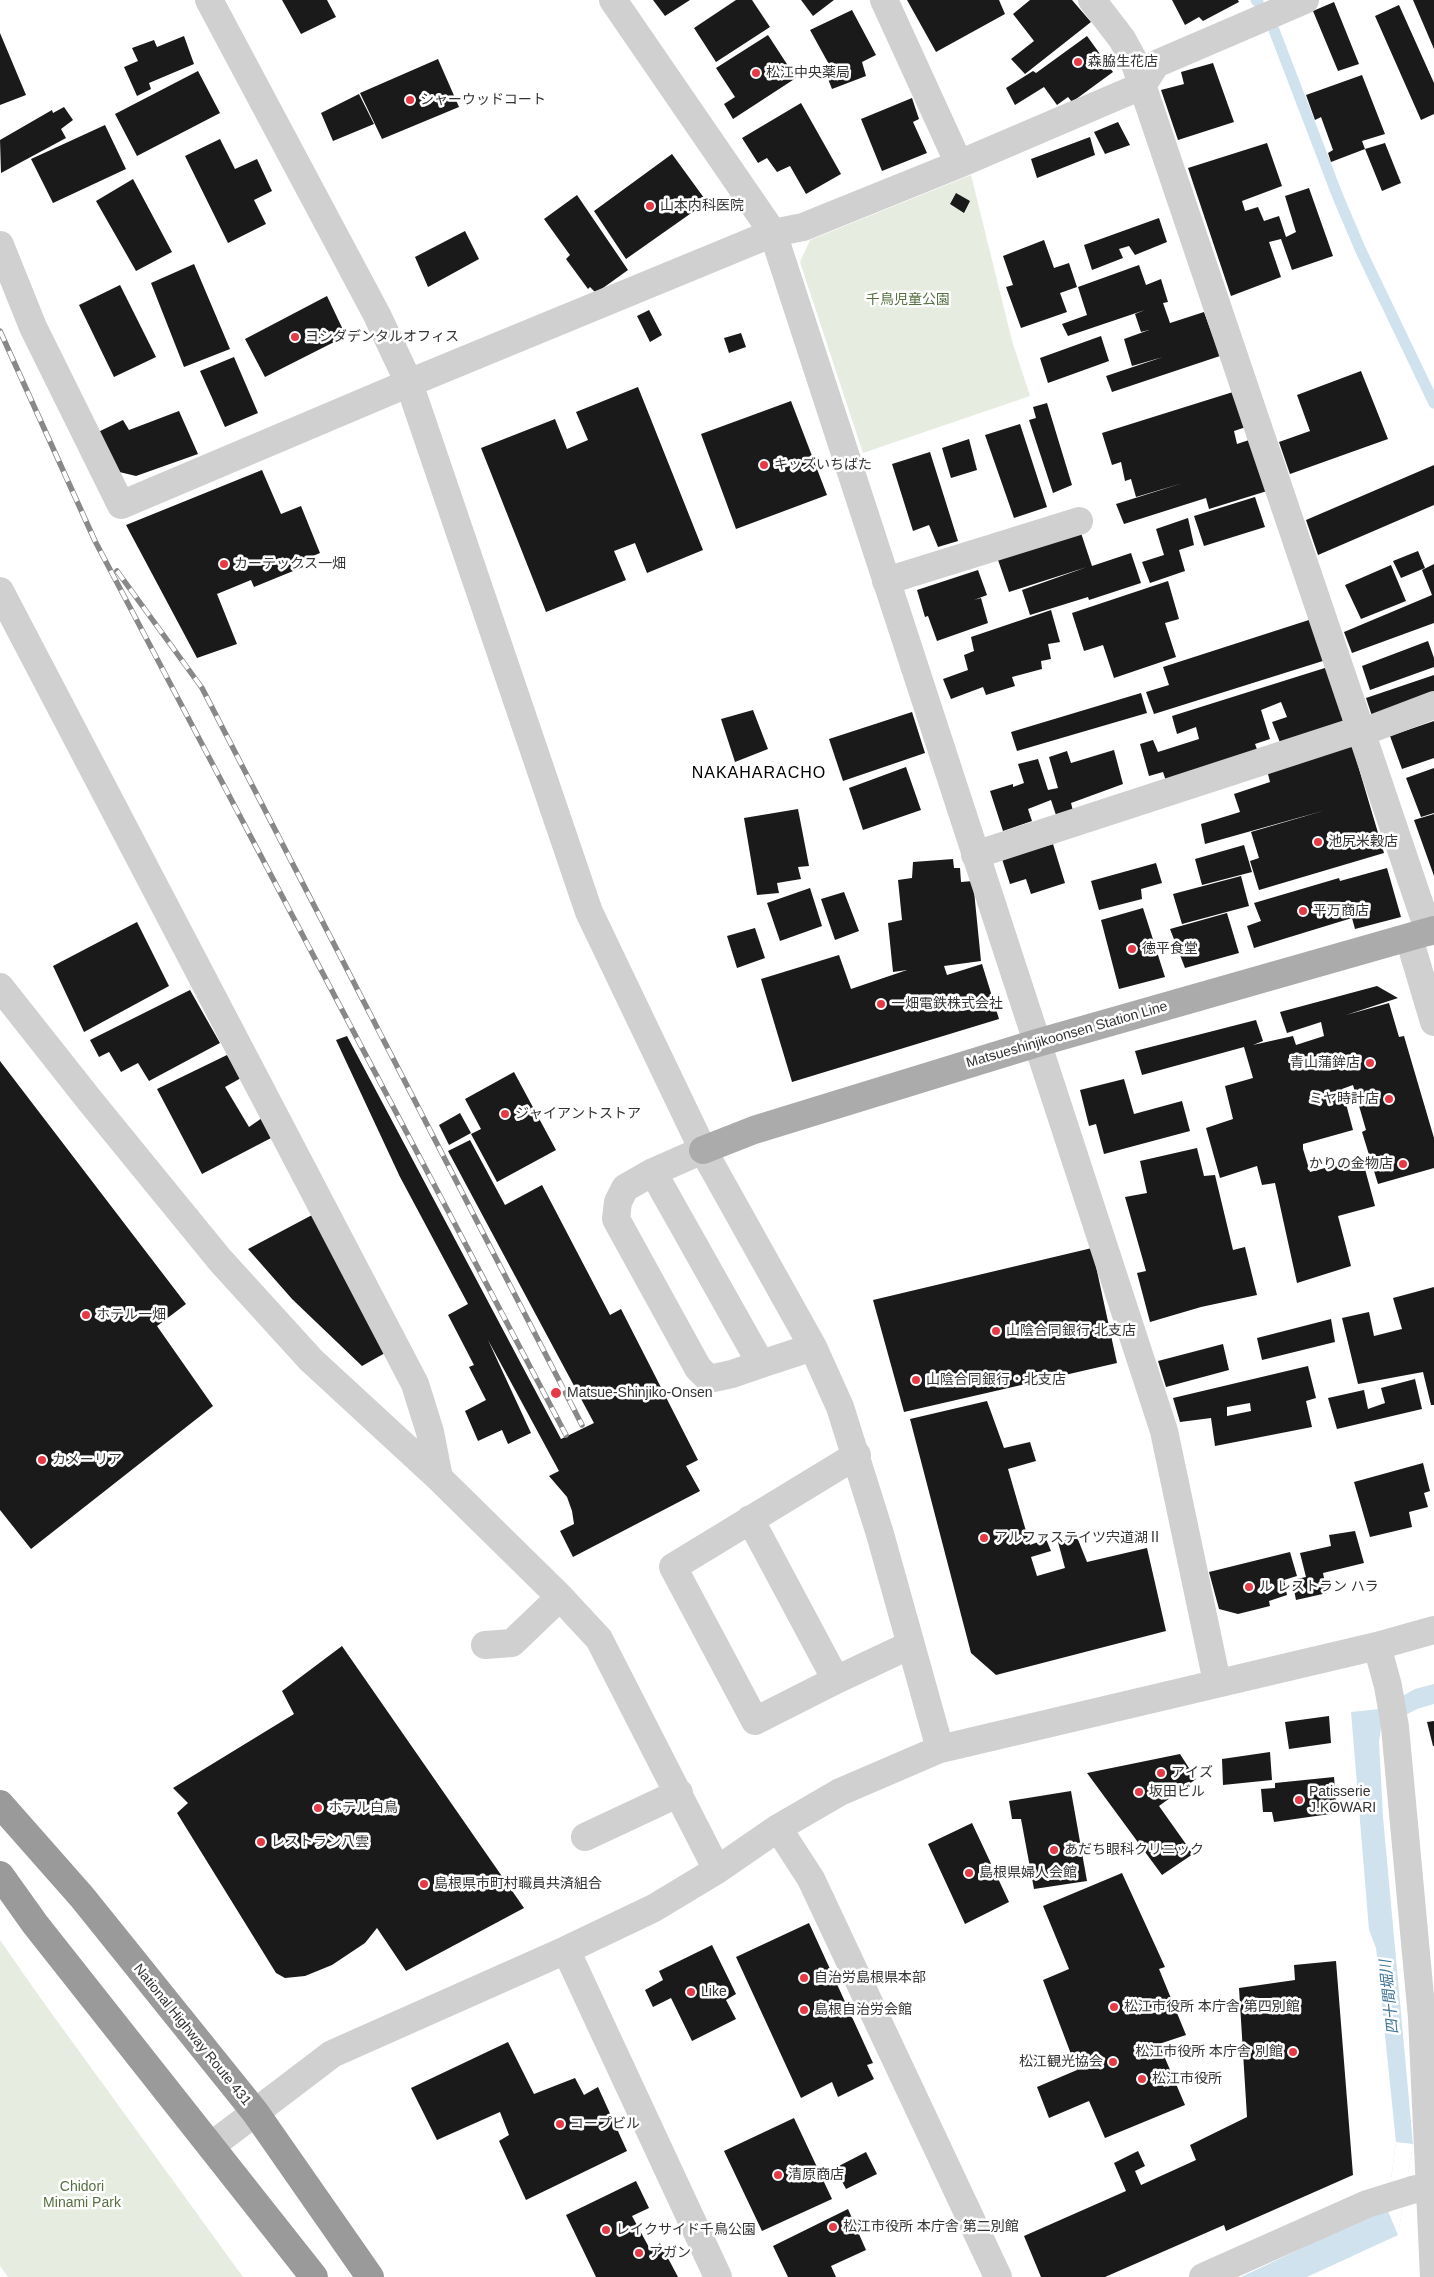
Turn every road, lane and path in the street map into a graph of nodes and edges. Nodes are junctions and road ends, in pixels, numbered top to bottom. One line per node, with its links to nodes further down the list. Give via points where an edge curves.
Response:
1 (209, 0): 10 (street, via 377,315)
2 (613, 0): 8 (street)
3 (884, 0): 7 (street)
4 (1092, 0): 6 (street, via 1122,39)
5 (1305, 0): 6 (street, via 1156,64)
6 (1142, 86): 7 (street); 15 (street)
7 (959, 164): 8 (street, via 803,227)
8 (773, 233): 10 (street); 12 (street)
9 (0, 245): 10 (street, via 33,327 121,505)
10 (409, 383): 21 (street, via 589,912)
11 (1079, 521): 12 (street)
12 (886, 582): 16 (street)
13 (0, 591): 26 (street, via 415,1384 430,1432)
14 (1434, 705): 15 (street)
15 (1362, 730): 16 (street); 17 (street)
16 (975, 855): 20 (street)
17 (1424, 934): 19 (street); 20 (main road, Matsueshinjikoonsen Station Line)
18 (0, 986): 26 (street, via 220,1260 311,1360)
19 (1434, 1022)
20 (1037, 1043): 21 (main road, Matsueshinjikoonsen Station Line, via 754,1130); 34 (street, via 1164,1431)
21 (703, 1150): 22 (street); 23 (street)
22 (653, 1172): 24 (street); 24 (street, via 625,1188 618,1202 616,1219 698,1368 709,1378)
23 (813, 1347): 24 (street); 25 (street)
24 (761, 1364)
25 (857, 1455): 27 (street); 31 (street)
26 (439, 1478): 28 (street)
27 (750, 1519): 33 (street); 33 (street, via 673,1567 755,1721)
28 (560, 1596): 30 (street, via 512,1643); 36 (street, via 598,1639)
29 (1434, 1630): 32 (street)
30 (485, 1645)
31 (910, 1645): 33 (street); 35 (street)
32 (1377, 1646): 34 (street); 43 (street, via 1395,1727)
33 (836, 1680)
34 (1217, 1682): 35 (street)
35 (940, 1749): 38 (street, via 840,1792)
36 (679, 1793): 39 (street); 40 (street)
37 (0, 1804): 44 (highway, National Highway Route 431, via 82,1897)
38 (778, 1828): 40 (street); 50 (street, via 812,1879)
39 (585, 1837)
40 (717, 1870): 42 (street, via 654,1908)
41 (0, 1875): 45 (highway)
42 (566, 1950): 44 (street, via 332,2054); 49 (street)
43 (1428, 2016): 46 (street)
44 (255, 2112): 45 (street); 48 (highway, National Highway Route 431)
45 (211, 2146): 47 (highway)
46 (1422, 2188): 51 (street, via 1367,2204); 52 (street)
47 (314, 2277)
48 (370, 2277)
49 (718, 2277)
50 (998, 2277)
51 (1203, 2277)
52 (1434, 2277)

